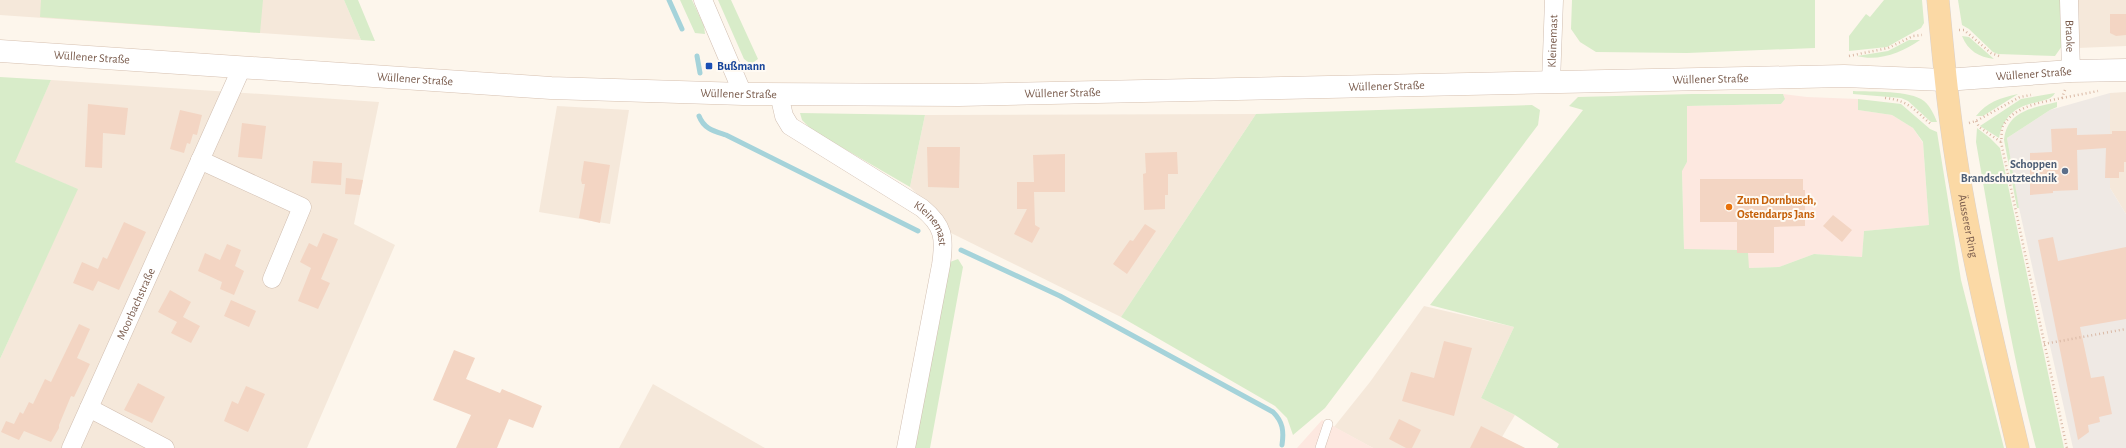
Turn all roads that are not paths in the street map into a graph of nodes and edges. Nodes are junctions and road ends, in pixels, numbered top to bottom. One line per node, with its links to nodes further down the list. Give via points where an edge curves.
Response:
1 (703, 0): 11 (street)
2 (1554, 0): 10 (street, Kleinemast)
3 (1938, 0): 9 (main road, Äusserer Ring)
4 (2069, 0): 8 (street, Braoke)
5 (0, 51): 6 (main road, Wüllener Straße)
6 (242, 67): 11 (main road, Wüllener Straße, via 551,88); 13 (street, Moorbachstraße)
7 (2126, 70): 8 (main road, Wüllener Straße)
8 (2071, 71): 9 (main road, Wüllener Straße)
9 (1945, 80): 10 (main road, Wüllener Straße, via 1844,76); 21 (main road, Äusserer Ring, via 1962,192 1987,321)
10 (1551, 83): 12 (main road, Wüllener Straße, via 959,95)
11 (744, 94): 12 (main road, Wüllener Straße)
12 (779, 94): 19 (street, Kleinemast, via 784,116 790,126 917,204 933,217 940,228 943,238 942,260)
13 (200, 160): 14 (street, via 302,207); 15 (street, Moorbachstraße)
14 (272, 279)
15 (89, 408): 17 (street, Moorbachstraße); 18 (street)
16 (1328, 424): 20 (lane)
17 (71, 448)
18 (165, 448)
19 (906, 448)
20 (1320, 448)
21 (2018, 448)

